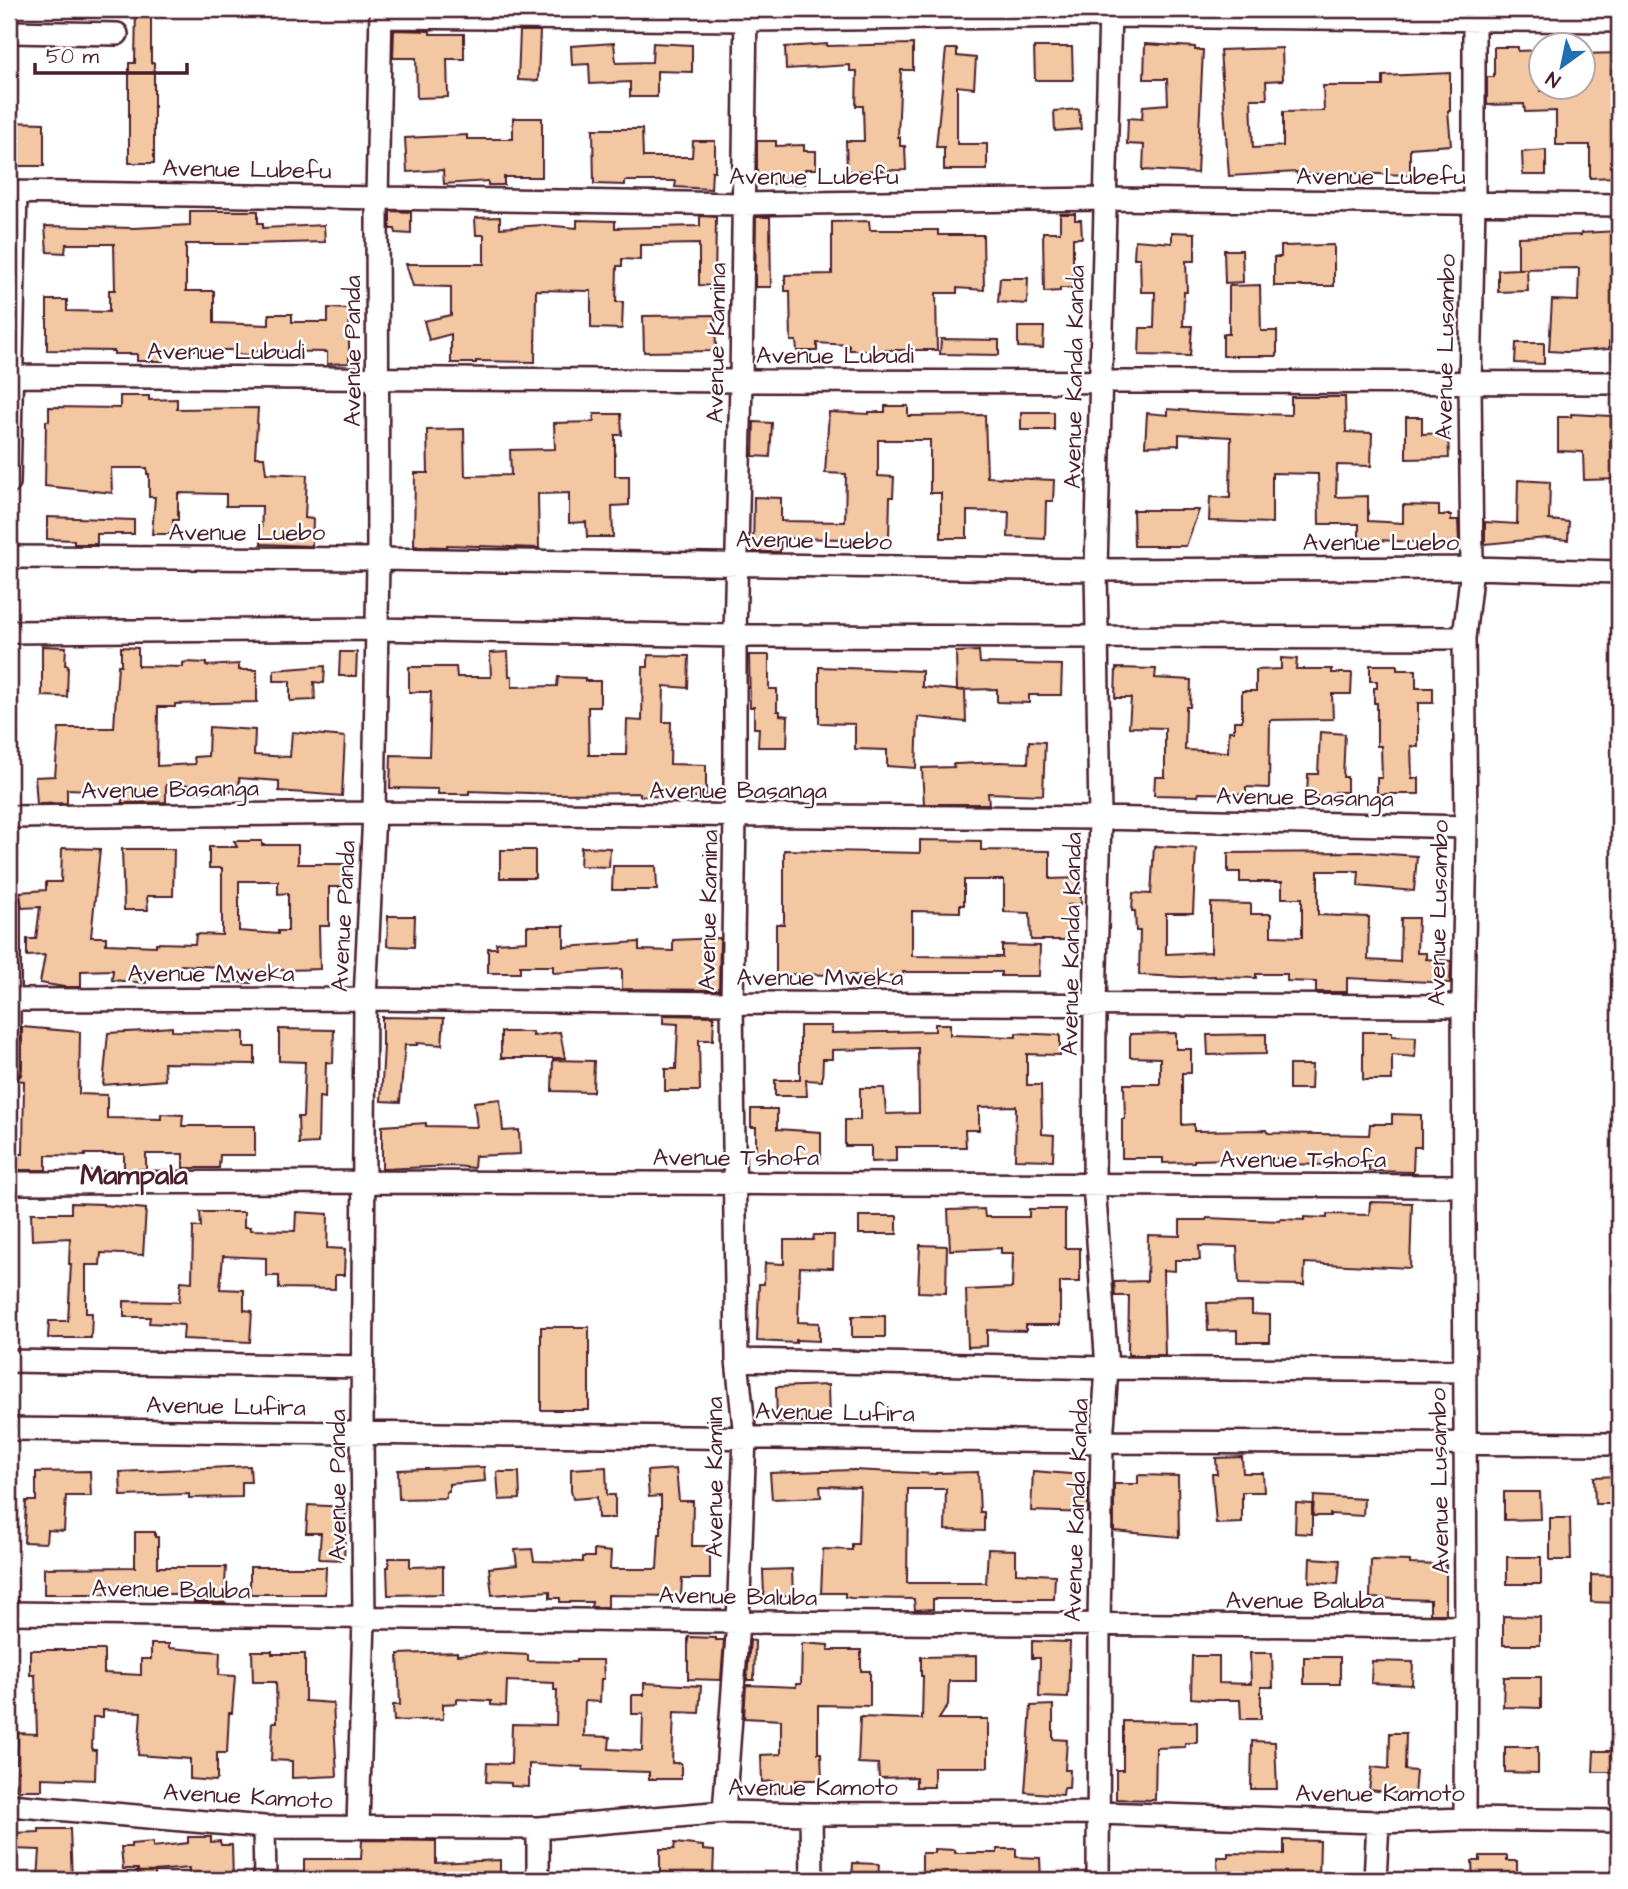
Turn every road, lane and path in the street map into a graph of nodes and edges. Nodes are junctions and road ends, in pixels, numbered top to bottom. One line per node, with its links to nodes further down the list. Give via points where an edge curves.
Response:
1 (1110, 12): 3 (street); 4 (street); 10 (street, Avenue Kanda Kanda)
2 (381, 13): 3 (street); 9 (street, Avenue Panda)
3 (746, 14): 12 (street, Avenue Kamina)
4 (1474, 14): 5 (street); 11 (street, Avenue Lusambo)
5 (1619, 21)
6 (9, 33): 7 (street)
7 (117, 34)
8 (12, 192): 9 (street, Avenue Lubefu); 14 (street)
9 (377, 198): 12 (street, Avenue Lubefu); 15 (street, Avenue Panda)
10 (1105, 199): 11 (street, Avenue Lubefu); 12 (street, Avenue Lubefu); 17 (street, Avenue Kanda Kanda)
11 (1474, 202): 13 (street, Avenue Lubefu); 18 (street, Avenue Lusambo)
12 (744, 204): 16 (street, Avenue Kamina)
13 (1619, 205)
14 (10, 376): 15 (street, Avenue Lubudi); 20 (street)
15 (378, 379): 16 (street, Avenue Lubudi); 22 (street, Avenue Panda)
16 (741, 381): 17 (street, Avenue Lubudi); 23 (street, Avenue Kamina)
17 (1100, 381): 18 (street, Avenue Lubudi); 25 (street, Avenue Kanda Kanda)
18 (1470, 383): 19 (street, Avenue Lubudi); 24 (street, Avenue Lusambo)
19 (1619, 383)
20 (9, 483)
21 (9, 557): 22 (street, Avenue Luebo)
22 (378, 559): 23 (street, Avenue Luebo); 27 (street, Avenue Panda)
23 (737, 565): 25 (street, Avenue Luebo); 29 (street, Avenue Kamina)
24 (1472, 568): 25 (street, Avenue Luebo); 26 (street, Avenue Luebo); 31 (street, Avenue Lusambo)
25 (1096, 570): 30 (street, Avenue Kanda Kanda)
26 (1619, 572)
27 (375, 628): 28 (street); 29 (street); 32 (street, Avenue Panda)
28 (9, 632)
29 (735, 636): 30 (street); 33 (street, Avenue Kamina)
30 (1097, 636): 31 (street); 35 (street, Avenue Kanda Kanda)
31 (1464, 638): 36 (street, Avenue Lusambo)
32 (374, 813): 33 (street, Avenue Basanga); 34 (street, Avenue Basanga); 38 (street, Avenue Panda)
33 (735, 816): 35 (street, Avenue Basanga); 40 (street, Avenue Kamina)
34 (9, 817)
35 (1100, 818): 36 (street, Avenue Basanga); 41 (street, Avenue Kanda Kanda)
36 (1466, 827): 42 (street, Avenue Lusambo)
37 (9, 904): 39 (street)
38 (365, 999): 39 (street, Avenue Mweka); 40 (street, Avenue Mweka); 45 (street, Avenue Panda)
39 (9, 1000): 43 (street)
40 (732, 1003): 41 (street, Avenue Mweka); 46 (street, Avenue Kamina)
41 (1095, 1004): 42 (street, Avenue Mweka); 47 (street, Avenue Kanda Kanda)
42 (1463, 1006): 48 (street, Avenue Lusambo)
43 (9, 1069)
44 (9, 1182): 45 (street, Avenue Tshofa)
45 (364, 1182): 46 (street, Avenue Tshofa); 51 (street, Avenue Panda)
46 (735, 1183): 47 (street, Avenue Tshofa); 49 (street, Avenue Kamina)
47 (1094, 1184): 48 (street, Avenue Tshofa); 52 (street, Avenue Kanda Kanda)
48 (1464, 1186): 53 (street, Avenue Lusambo)
49 (737, 1360): 52 (street, Avenue Lufira); 56 (street, Avenue Kamina)
50 (9, 1361): 51 (street, Avenue Lufira)
51 (363, 1367): 55 (street, Avenue Panda)
52 (1107, 1368): 53 (street, Avenue Lufira); 57 (street, Avenue Kanda Kanda)
53 (1464, 1371): 58 (street, Avenue Lusambo)
54 (9, 1429): 55 (street, Avenue Lufira)
55 (362, 1434): 56 (street, Avenue Lufira); 61 (street, Avenue Panda)
56 (745, 1437): 57 (street, Avenue Lufira); 62 (street, Avenue Kamina)
57 (1101, 1442): 58 (street, Avenue Lufira); 63 (street, Avenue Kanda Kanda)
58 (1464, 1443): 59 (street, Avenue Lufira); 64 (street, Avenue Lusambo)
59 (1619, 1444)
60 (9, 1614): 61 (street, Avenue Baluba)
61 (364, 1618): 62 (street, Avenue Baluba); 72 (street, Avenue Panda)
62 (738, 1622): 63 (street, Avenue Baluba); 66 (street, Avenue Kamina)
63 (1098, 1625): 64 (street, Avenue Baluba); 67 (street, Avenue Kanda Kanda)
64 (1466, 1627): 69 (street, Avenue Lusambo)
65 (9, 1805): 73 (street, Avenue Kamoto)
66 (724, 1812): 68 (street, Avenue Kamoto); 74 (street, Avenue Kamoto)
67 (1097, 1813): 68 (street, Avenue Kamoto); 71 (street, Avenue Kamoto); 78 (street, Avenue Kanda Kanda)
68 (811, 1814): 77 (street)
69 (1465, 1819): 70 (street, Avenue Kamoto); 71 (street, Avenue Kamoto)
70 (1619, 1821)
71 (1378, 1822): 79 (street)
72 (358, 1826): 73 (street, Avenue Kamoto); 74 (street, Avenue Kamoto)
73 (264, 1827): 75 (street)
74 (538, 1828): 76 (street)
75 (265, 1880)
76 (538, 1880)
77 (812, 1880)
78 (1098, 1880)
79 (1375, 1880)

